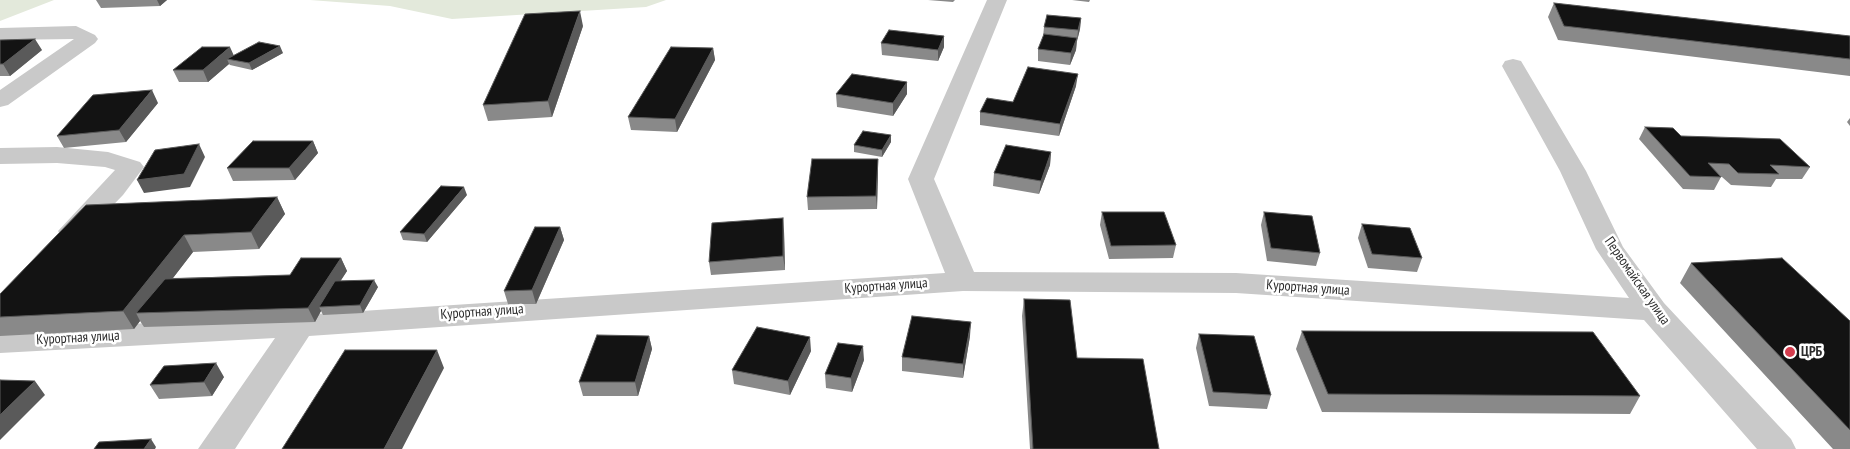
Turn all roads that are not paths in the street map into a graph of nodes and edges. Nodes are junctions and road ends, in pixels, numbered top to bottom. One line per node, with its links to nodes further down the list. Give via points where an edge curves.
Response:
1 (997, 0): 7 (street, via 921,179)
2 (0, 34): 4 (street, via 76,32 88,39)
3 (1512, 66): 8 (street, Первомайская улица, via 1573,171 1610,249)
4 (0, 100)
5 (0, 156): 6 (street, via 57,155 108,160 131,167 114,189)
6 (54, 249)
7 (964, 281): 8 (street, Курортная улица, via 1236,283); 9 (street, Курортная улица)
8 (1653, 310): 12 (street, Первомайская улица)
9 (300, 326): 10 (street, Курортная улица); 11 (street)
10 (0, 342)
11 (216, 449)
12 (1778, 449)

